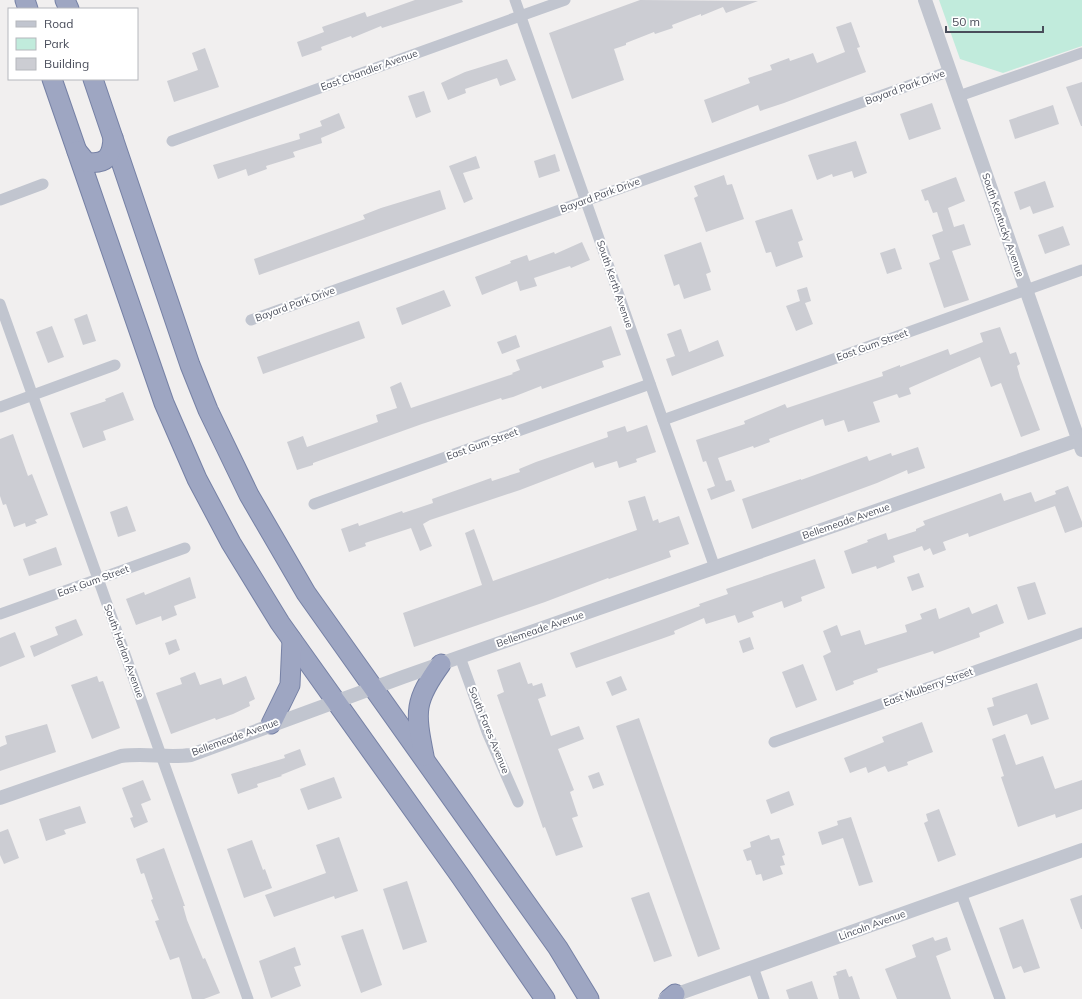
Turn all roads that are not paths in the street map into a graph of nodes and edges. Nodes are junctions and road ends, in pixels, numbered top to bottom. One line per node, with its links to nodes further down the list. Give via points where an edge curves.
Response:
1 (515, 0): 4 (street, South Kerth Avenue)
2 (565, 0): 4 (street, East Chandler Avenue)
3 (925, 0): 6 (street, South Kentucky Avenue)
4 (520, 16): 11 (street, East Chandler Avenue); 15 (street, South Kerth Avenue)
5 (1082, 53): 9 (street)
6 (950, 71): 9 (street, South Kentucky Avenue); 15 (street, Bayard Park Drive)
7 (52, 80): 12 (highway)
8 (92, 80): 10 (highway)
9 (959, 96): 17 (street, South Kentucky Avenue)
10 (113, 138): 12 (highway, via 112,152 100,162 86,162); 35 (highway, via 190,365 229,456 289,566)
11 (172, 141)
12 (77, 151): 32 (highway, via 173,426 231,544)
13 (43, 184): 14 (street)
14 (0, 200)
15 (585, 200): 19 (street, Bayard Park Drive); 21 (street, South Kerth Avenue)
16 (1082, 270): 17 (street, East Gum Street)
17 (1026, 290): 24 (street, East Gum Street); 25 (street, South Kentucky Avenue)
18 (0, 304): 22 (street, South Harlan Avenue)
19 (251, 320)
20 (115, 364): 22 (street)
21 (650, 384): 24 (street, South Kerth Avenue); 26 (street, East Gum Street)
22 (33, 395): 23 (street); 29 (street, South Harlan Avenue)
23 (0, 407)
24 (663, 420): 28 (street, South Kerth Avenue)
25 (1080, 445): 28 (street, Bellemeade Avenue)
26 (314, 504)
27 (185, 548): 29 (street, East Gum Street)
28 (715, 568): 33 (street, Bellemeade Avenue)
29 (98, 579): 30 (street, East Gum Street); 39 (street, South Harlan Avenue)
30 (0, 614)
31 (1082, 632): 38 (street, East Mulberry Street)
32 (292, 640): 36 (highway); 37 (highway, via 290,685)
33 (460, 657): 34 (street, Bellemeade Avenue); 42 (street, South Fares Avenue)
34 (441, 664): 35 (street, Bellemeade Avenue); 40 (highway, via 426,684 418,710)
35 (373, 688): 36 (street, Bellemeade Avenue); 40 (highway)
36 (336, 701): 37 (street, Bellemeade Avenue); 45 (highway)
37 (271, 724): 39 (street, Bellemeade Avenue, via 191,755)
38 (774, 742)
39 (161, 755): 41 (street, Bellemeade Avenue, via 142,753 121,756); 48 (street, South Harlan Avenue)
40 (426, 763): 51 (highway, via 558,948)
41 (0, 798)
42 (518, 802)
43 (1082, 850): 44 (street, Lincoln Avenue)
44 (961, 893): 46 (street, Lincoln Avenue); 53 (street)
45 (519, 961): 49 (highway, via 526,981); 50 (highway)
46 (753, 967): 47 (street, Lincoln Avenue); 52 (street)
47 (669, 997)
48 (248, 999)
49 (528, 999)
50 (544, 999)
51 (589, 999)
52 (764, 999)
53 (1000, 999)

